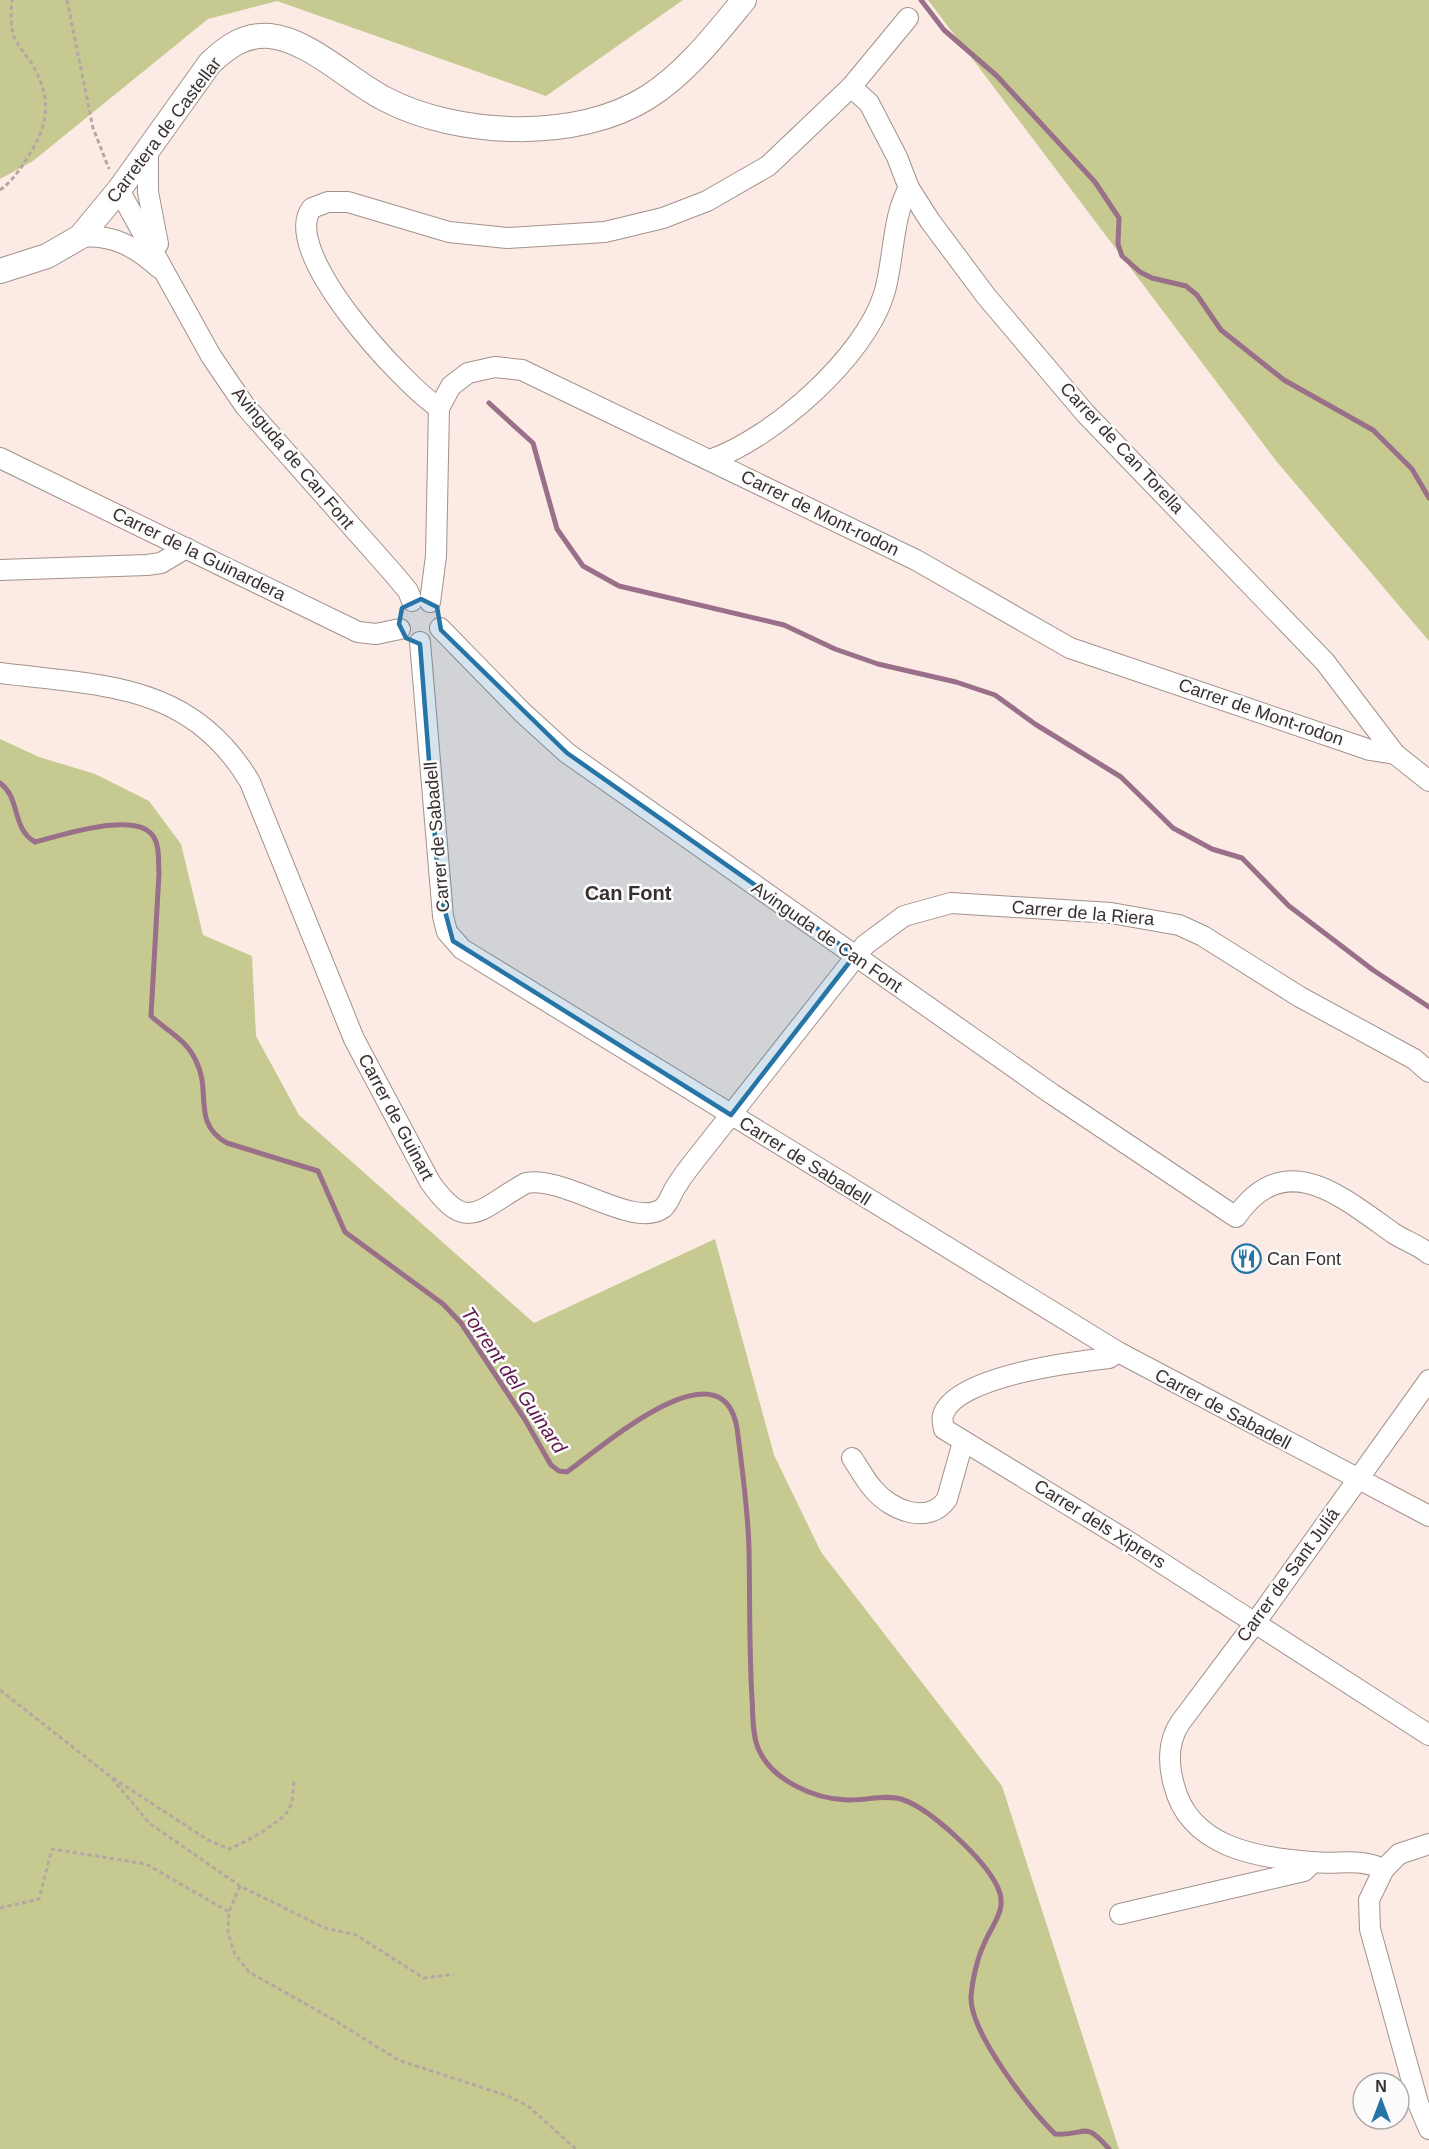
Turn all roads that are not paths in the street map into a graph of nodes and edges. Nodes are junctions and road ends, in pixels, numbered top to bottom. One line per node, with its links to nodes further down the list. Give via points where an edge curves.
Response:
1 (744, 0): 4 (street, Carretera de Castellar, via 676,76 649,97 603,118 541,128 477,127 424,116 373,93 296,44 269,36 242,39 210,63)
2 (908, 18): 3 (street)
3 (851, 87): 6 (street, Carrer de Can Torella, via 869,103); 10 (street, via 768,166 688,210 633,227 532,238 477,237 348,202 328,202 312,208 305,222 306,231 327,285 363,332 418,392)
4 (148, 149): 5 (street, Carretera de Castellar); 9 (street, Avinguda de Can Font, via 152,222)
5 (122, 187): 7 (street, Carretera de Castellar); 9 (street, Avinguda de Can Font)
6 (909, 188): 12 (street, via 902,200 884,297 859,340 797,407 759,436); 20 (street, Carrer de Can Torella, via 986,296 1085,413 1325,662)
7 (80, 237): 8 (street, Carretera de Castellar, via 47,256); 9 (street, Avinguda de Can Font, via 98,235 126,243)
8 (0, 271)
9 (167, 276): 15 (street, Avinguda de Can Font, via 211,356 245,406)
10 (440, 408): 12 (street, Carrer de Mont-rodon, via 451,386 468,373 495,367 515,368); 15 (street, Carrer de Mont-rodon, via 436,556)
11 (0, 458): 13 (street, Carrer de la Guinardera)
12 (710, 460): 20 (street, Carrer de Mont-rodon, via 916,560 1070,648 1370,750)
13 (186, 548): 14 (street, via 161,563 147,565); 17 (street, Carrer de la Guinardera, via 358,632 375,634)
14 (0, 570)
15 (421, 602): 16 (street, via 441,616); 17 (street, via 399,614)
16 (440, 628): 18 (street, via 433,638); 22 (street, Avinguda de Can Font, via 567,753)
17 (400, 629): 18 (street, via 406,638)
18 (420, 642): 24 (street, Carrer de Sabadell, via 439,889 443,916 453,941)
19 (0, 673): 24 (street, Carrer de Guinart, via 138,693 181,712 224,744 250,782 354,1039 430,1182 459,1213 475,1213 526,1183 542,1181 629,1210 660,1210)
20 (1395, 754): 21 (street, Carrer de Can Torella)
21 (1429, 782)
22 (855, 955): 23 (street, Carrer de la Riera, via 904,916 951,903 1154,918 1203,936 1300,997 1414,1059); 24 (street, Carrer de Guinart); 25 (street, Avinguda de Can Font, via 1236,1217 1258,1191 1287,1181 1301,1181 1335,1193)
23 (1429, 1072)
24 (732, 1115): 26 (street, Carrer de Sabadell)
25 (1427, 1252)
26 (1118, 1352): 28 (street, Carrer dels Xiprers, via 1109,1358 1010,1374 963,1392 948,1405 942,1417 944,1429); 30 (street, Carrer de Sabadell)
27 (1429, 1380): 30 (street, Carrer de Sant Juliá)
28 (963, 1442): 29 (street, via 947,1499 942,1507 928,1514 908,1511 884,1499); 32 (street, Carrer dels Xiprers, via 1030,1480)
29 (852, 1458)
30 (1358, 1479): 31 (street, Carrer de Sabadell); 32 (street, Carrer de Sant Juliá)
31 (1429, 1516)
32 (1255, 1623): 33 (street, Carrer dels Xiprers); 35 (street, Carrer de Sant Juliá, via 1174,1731 1170,1750 1172,1778 1183,1809 1220,1843 1239,1851)
33 (1429, 1735)
34 (1429, 1844): 36 (street, via 1399,1854)
35 (1312, 1863): 36 (street, via 1352,1860); 37 (street, via 1304,1871)
36 (1384, 1869): 38 (street, via 1369,1900 1370,1929)
37 (1120, 1914)
38 (1428, 2121)

